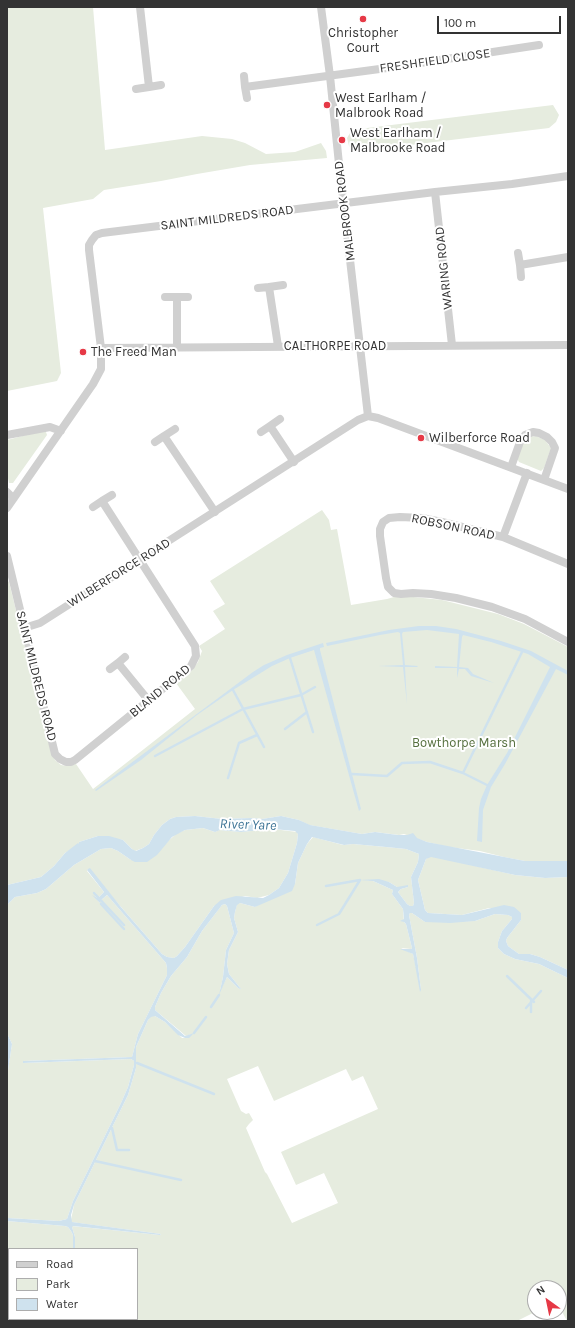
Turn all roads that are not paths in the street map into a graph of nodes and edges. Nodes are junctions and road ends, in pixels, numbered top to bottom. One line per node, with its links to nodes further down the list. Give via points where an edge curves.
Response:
1 (140, 7): 7 (street)
2 (321, 7): 5 (street, MALBROOK ROAD)
3 (539, 45): 5 (street, FRESHFIELD CLOSE)
4 (244, 76): 8 (street)
5 (330, 76): 8 (street, FRESHFIELD CLOSE); 13 (street, MALBROOK ROAD)
6 (161, 86): 7 (street)
7 (149, 87): 9 (street)
8 (245, 87): 10 (street)
9 (136, 89)
10 (246, 98)
11 (568, 176): 12 (street, SAINT MILDREDS ROAD)
12 (435, 192): 13 (street, SAINT MILDREDS ROAD); 24 (street, WARING ROAD)
13 (344, 204): 28 (street, MALBROOK ROAD); 29 (street, SAINT MILDREDS ROAD, via 96,235 89,244 89,250)
14 (518, 253): 16 (street)
15 (568, 258): 16 (street)
16 (520, 265): 17 (street)
17 (521, 277)
18 (283, 285): 19 (street)
19 (269, 287): 20 (street); 27 (street)
20 (258, 288)
21 (165, 297): 22 (street)
22 (177, 297): 23 (street); 26 (street)
23 (188, 297)
24 (452, 345): 25 (street, CALTHORPE ROAD); 28 (street, CALTHORPE ROAD)
25 (568, 345)
26 (177, 346): 27 (street, CALTHORPE ROAD); 29 (street, CALTHORPE ROAD)
27 (278, 346): 28 (street, CALTHORPE ROAD)
28 (360, 346): 30 (street, MALBROOK ROAD)
29 (101, 348): 34 (street, SAINT MILDREDS ROAD, via 101,369 98,376)
30 (368, 416): 39 (street, WILBERFORCE ROAD); 40 (street)
31 (280, 419): 32 (street)
32 (270, 426): 35 (street); 39 (street)
33 (175, 429): 37 (street)
34 (61, 431): 36 (street, via 50,427); 46 (street, SAINT MILDREDS ROAD)
35 (261, 432)
36 (7, 435)
37 (164, 436): 38 (street); 50 (street)
38 (155, 442)
39 (294, 462): 50 (street, WILBERFORCE ROAD)
40 (511, 467): 41 (street); 42 (street, via 525,435 539,433 547,437 555,448)
41 (527, 473): 42 (street); 51 (street, ROBSON ROAD)
42 (544, 480): 43 (street)
43 (568, 489)
44 (7, 492): 46 (street)
45 (112, 495): 47 (street)
46 (14, 498): 49 (street, SAINT MILDREDS ROAD)
47 (102, 501): 48 (street); 53 (street, BLAND ROAD)
48 (93, 507)
49 (7, 508)
50 (215, 512): 53 (street, WILBERFORCE ROAD)
51 (503, 537): 54 (street, ROBSON ROAD); 56 (street, ROBSON ROAD, via 422,518 389,518 383,522 380,529 388,587 394,593 431,594 492,607 525,619)
52 (7, 556): 55 (street, SAINT MILDREDS ROAD)
53 (140, 560): 55 (street, WILBERFORCE ROAD, via 40,623); 60 (street, BLAND ROAD, via 195,646 196,656 191,666)
54 (568, 564)
55 (24, 628): 61 (street, SAINT MILDREDS ROAD, via 55,754 66,762)
56 (568, 642)
57 (125, 657): 58 (street)
58 (118, 663): 59 (street); 60 (street)
59 (110, 669)
60 (149, 701): 61 (street, BLAND ROAD)
61 (71, 762)

